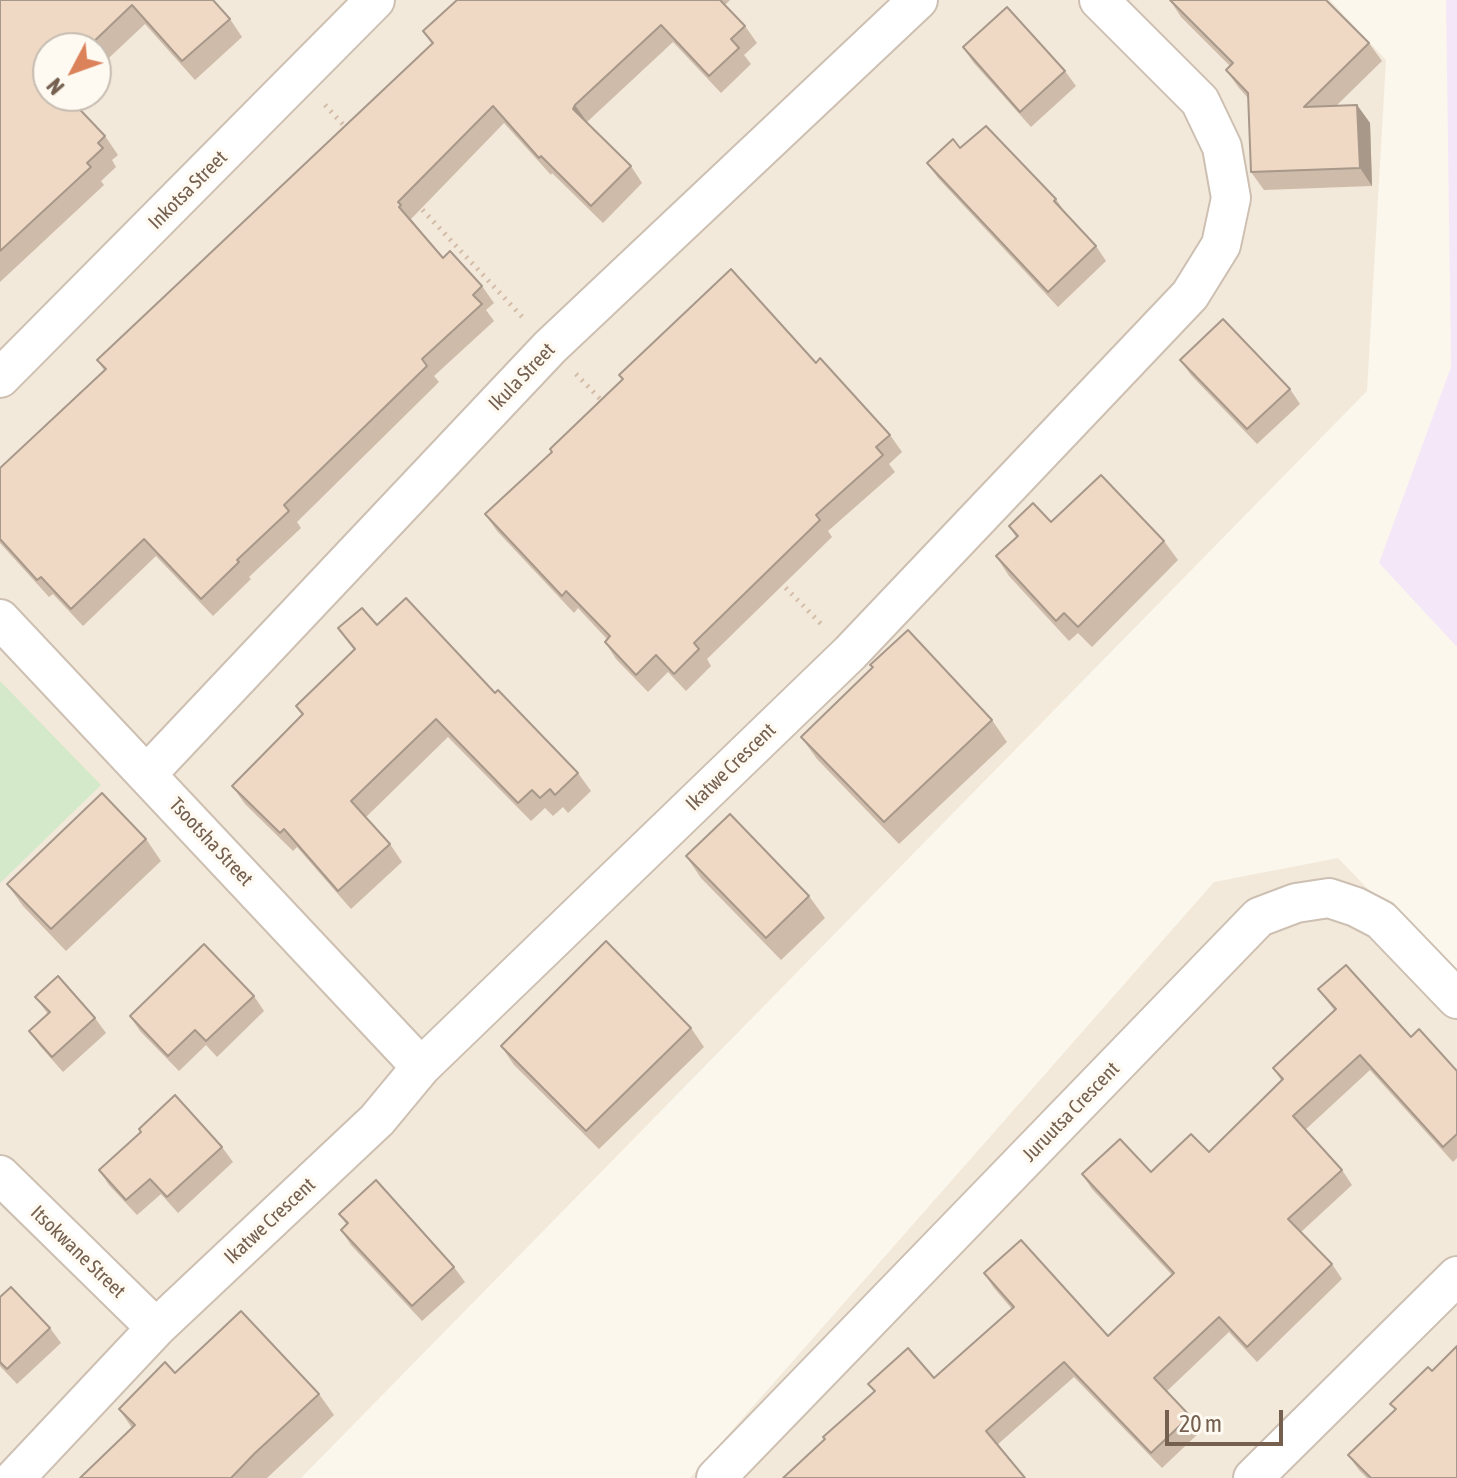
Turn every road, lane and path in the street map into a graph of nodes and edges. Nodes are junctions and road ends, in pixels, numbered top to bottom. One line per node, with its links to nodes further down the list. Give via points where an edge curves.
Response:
1 (375, 0): 4 (street, Inkotsa Street)
2 (918, 0): 6 (street, Ikula Street, via 550,347)
3 (1099, 0): 8 (street, Ikatwe Crescent, via 1200,101 1222,147 1231,198 1221,245 1190,295 850,653)
4 (0, 378)
5 (0, 619): 6 (street, Tsootsha Street)
6 (147, 774): 8 (street, Tsootsha Street)
7 (1457, 999): 13 (street, Juruutsa Crescent, via 1381,920 1356,907 1329,898 1259,917)
8 (421, 1067): 11 (street, Ikatwe Crescent, via 377,1120)
9 (0, 1175): 11 (street, Itsokwane Street)
10 (1457, 1276): 14 (street)
11 (156, 1328): 12 (street, Ikatwe Crescent)
12 (15, 1478)
13 (716, 1478)
14 (1253, 1478)

